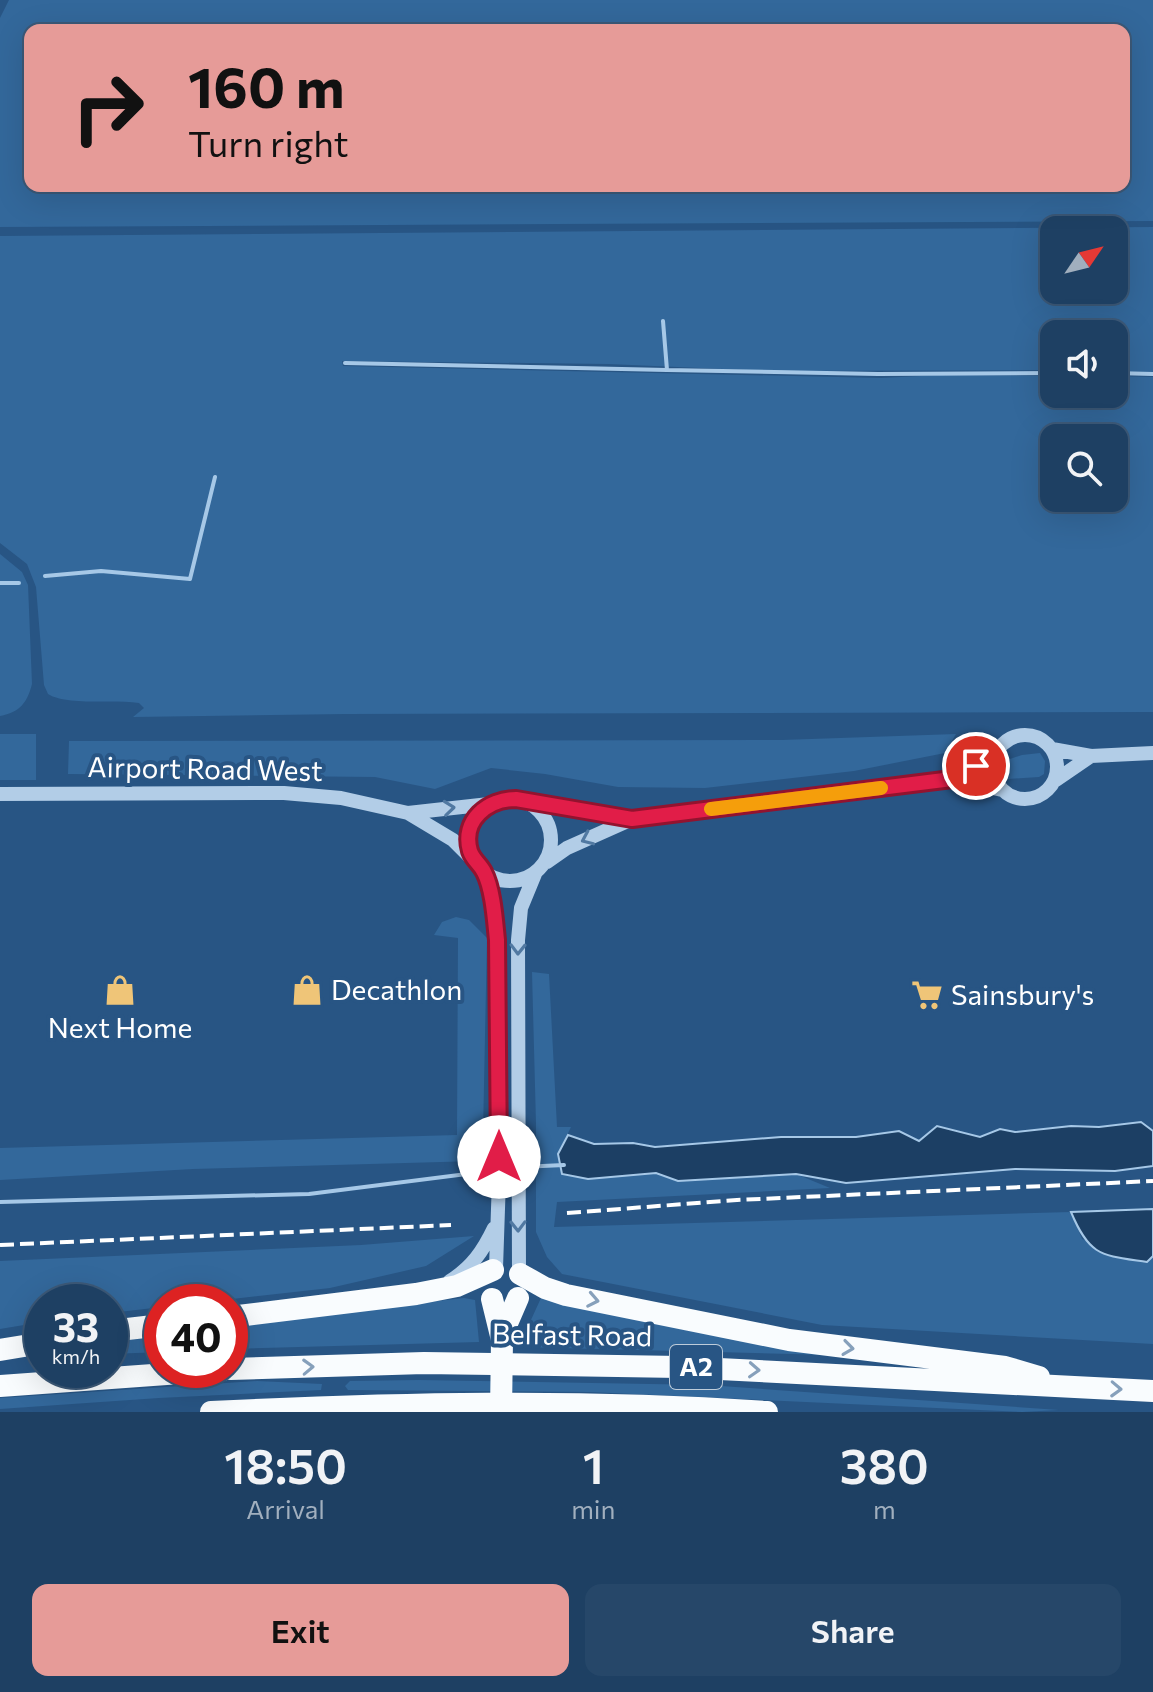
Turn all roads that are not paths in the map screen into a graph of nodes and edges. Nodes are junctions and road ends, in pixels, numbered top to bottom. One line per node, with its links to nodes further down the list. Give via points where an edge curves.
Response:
1 (1052, 749): 2 (street, via 1023,735); 4 (street); 6 (street)
2 (996, 753): 5 (street); 7 (street, via 993,773)
3 (1153, 753): 4 (street)
4 (1091, 756): 6 (street)
5 (952, 779): 7 (street); 12 (street)
6 (1056, 780): 7 (street, via 1046,793 1029,800)
7 (1002, 790)
8 (0, 794): 11 (street, Airport Road West, via 284,793 341,798)
9 (529, 803): 10 (street, via 502,799); 12 (street); 14 (street, via 548,823 552,836)
10 (489, 804): 11 (street, Airport Road West, one-way to 10); 13 (street, via 471,825 469,837)
11 (408, 813): 13 (street, Airport Road West, via 453,840)
12 (632, 819): 14 (street, one-way to 14, via 567,848)
13 (480, 868): 14 (street, via 508,882); 15 (street, via 495,913 497,940)
14 (540, 868): 17 (street, one-way to 17, via 521,908 518,940)
15 (498, 1221): 16 (street); 18 (street, via 470,1267)
16 (494, 1269): 17 (street, via 505,1266); 18 (highway, via 457,1286); 20 (street, via 486,1288)
17 (519, 1273): 19 (street, via 524,1286); 28 (highway, one-way to 28, via 566,1295 789,1340 1005,1367)
18 (416, 1294): 21 (highway)
19 (518, 1298): 20 (street, via 508,1304); 22 (highway)
20 (492, 1299): 22 (highway)
21 (248, 1315)
22 (502, 1338): 32 (highway, bridge)
23 (24, 1346): 24 (highway)
24 (0, 1350)
25 (248, 1368): 28 (highway, Belfast Road / A2, one-way to 28, via 424,1363 680,1367)
26 (144, 1376): 27 (highway)
27 (0, 1386)
28 (1079, 1388): 29 (highway, Belfast Road / A2, one-way to 29)
29 (1153, 1391)
30 (553, 1404): 31 (highway, A2); 33 (highway); 34 (highway, A2)
31 (211, 1412)
32 (501, 1412)
33 (583, 1412)
34 (767, 1412)

